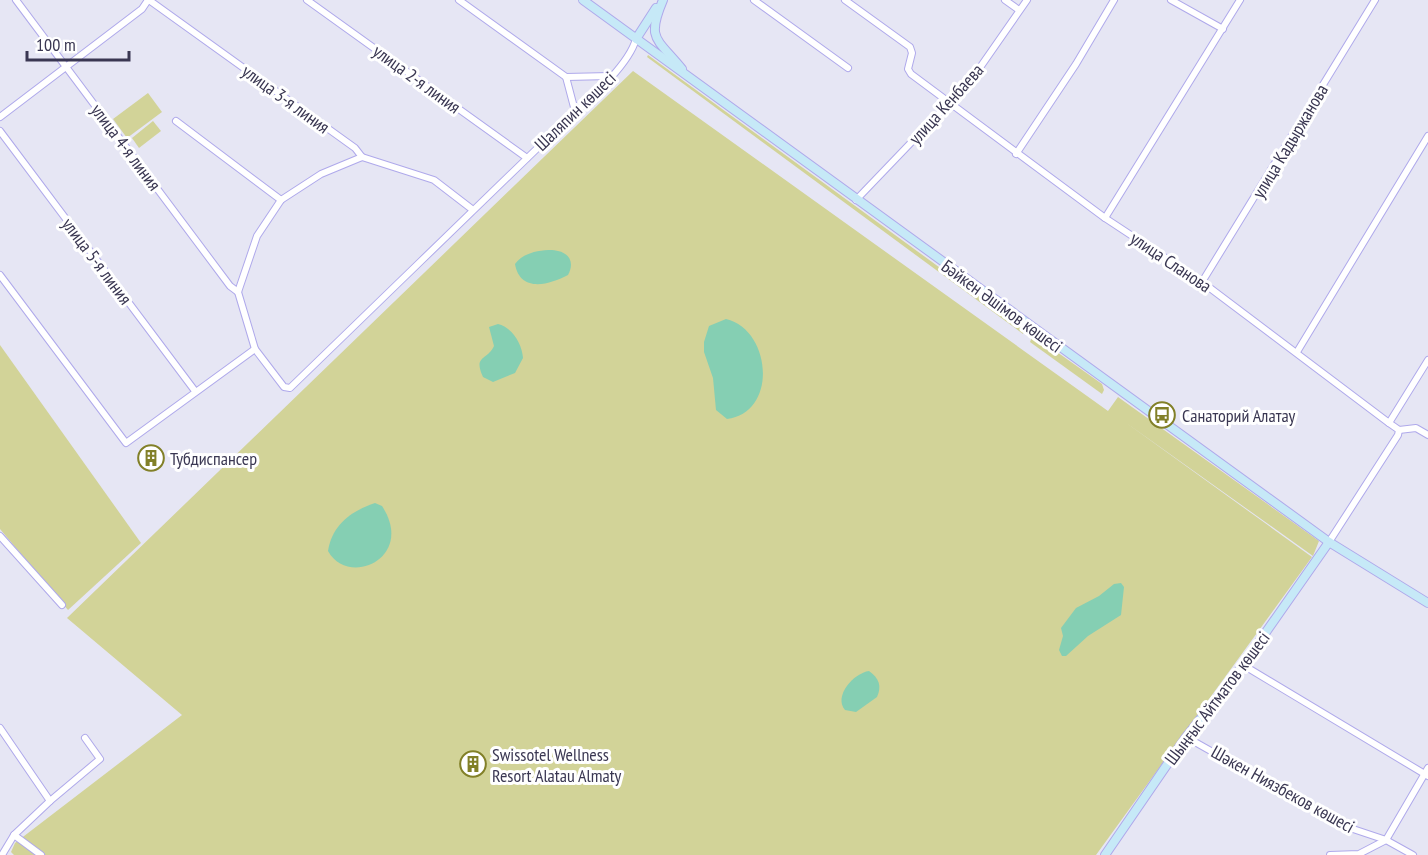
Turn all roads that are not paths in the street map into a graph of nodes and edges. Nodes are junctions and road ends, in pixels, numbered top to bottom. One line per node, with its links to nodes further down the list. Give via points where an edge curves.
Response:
1 (15, 0): 18 (street, улица 4-я линия)
2 (148, 0): 18 (street, via 142,9); 30 (street, улица 3-я линия, via 355,148)
3 (307, 0): 31 (street, улица 2-я линия)
4 (459, 0): 21 (street)
5 (583, 0): 17 (main road, Бәйкен Әшімов көшесі)
6 (662, 0): 17 (main road, Шаляпин көшесі); 22 (main road, via 653,24 654,33)
7 (754, 0): 19 (street)
8 (845, 0): 23 (street, улица Сланова, via 910,47 911,74)
9 (1005, 0): 15 (street)
10 (1027, 0): 15 (street, улица Кенбаева)
11 (1114, 0): 29 (street)
12 (1171, 0): 16 (street)
13 (1240, 0): 16 (street)
14 (1375, 0): 37 (street, улица Кадыржанова)
15 (1019, 10): 23 (street, улица Кенбаева)
16 (1222, 29): 35 (street)
17 (636, 39): 20 (street, Шаляпин көшесі, via 632,52); 22 (main road, Бәйкен Әшімов көшесі)
18 (65, 67): 25 (street); 38 (street, улица 4-я линия)
19 (848, 68)
20 (611, 76): 21 (street); 24 (street, Шаляпин көшесі)
21 (566, 77): 24 (street)
22 (690, 79): 33 (main road, Бәйкен Әшімов көшесі)
23 (950, 105): 29 (street, улица Сланова); 33 (street, улица Кенбаева)
24 (575, 111): 31 (street, Шаляпин көшесі)
25 (0, 117)
26 (176, 121): 32 (street)
27 (0, 131): 42 (street, улица 5-я линия)
28 (1428, 136): 40 (street)
29 (1016, 154): 35 (street, улица Сланова)
30 (362, 157): 32 (street, via 321,174); 34 (street, via 434,180)
31 (527, 158): 34 (street, Шаляпин көшесі)
32 (281, 200): 38 (street, via 257,236)
33 (856, 201): 47 (main road, Бәйкен Әшімов көшесі)
34 (473, 210): 39 (street, Шаляпин көшесі, via 290,388 284,387)
35 (1105, 218): 37 (street, улица Сланова)
36 (0, 275): 42 (street, via 126,443)
37 (1202, 282): 40 (street, улица Сланова)
38 (238, 292): 39 (street)
39 (255, 349): 42 (street)
40 (1297, 352): 43 (street, улица Сланова)
41 (1428, 360): 43 (street)
42 (195, 391)
43 (1389, 423): 44 (street, улица Сланова)
44 (1399, 430): 45 (street, via 1416,428); 47 (street)
45 (1428, 435)
46 (0, 536): 49 (street)
47 (1329, 542): 48 (main road, Бәйкен Әшімов көшесі); 50 (main road, Шыңғыс Айтматов көшесі)
48 (1428, 603)
49 (62, 605)
50 (1243, 665): 52 (main road, Шыңғыс Айтматов көшесі); 54 (street)
51 (0, 728): 55 (street)
52 (1186, 736): 57 (street, Шәкен Ниязбеков көшесі, via 1344,826); 60 (main road, Шыңғыс Айтматов көшесі)
53 (85, 738): 55 (street, via 100,759)
54 (1427, 773): 57 (street)
55 (49, 799): 56 (street)
56 (14, 835): 58 (street); 59 (street)
57 (1386, 840): 61 (street, via 1359,854); 62 (street, Шәкен Ниязбеков көшесі)
58 (2, 855)
59 (41, 855)
60 (1106, 855)
61 (1330, 855)
62 (1413, 855)

